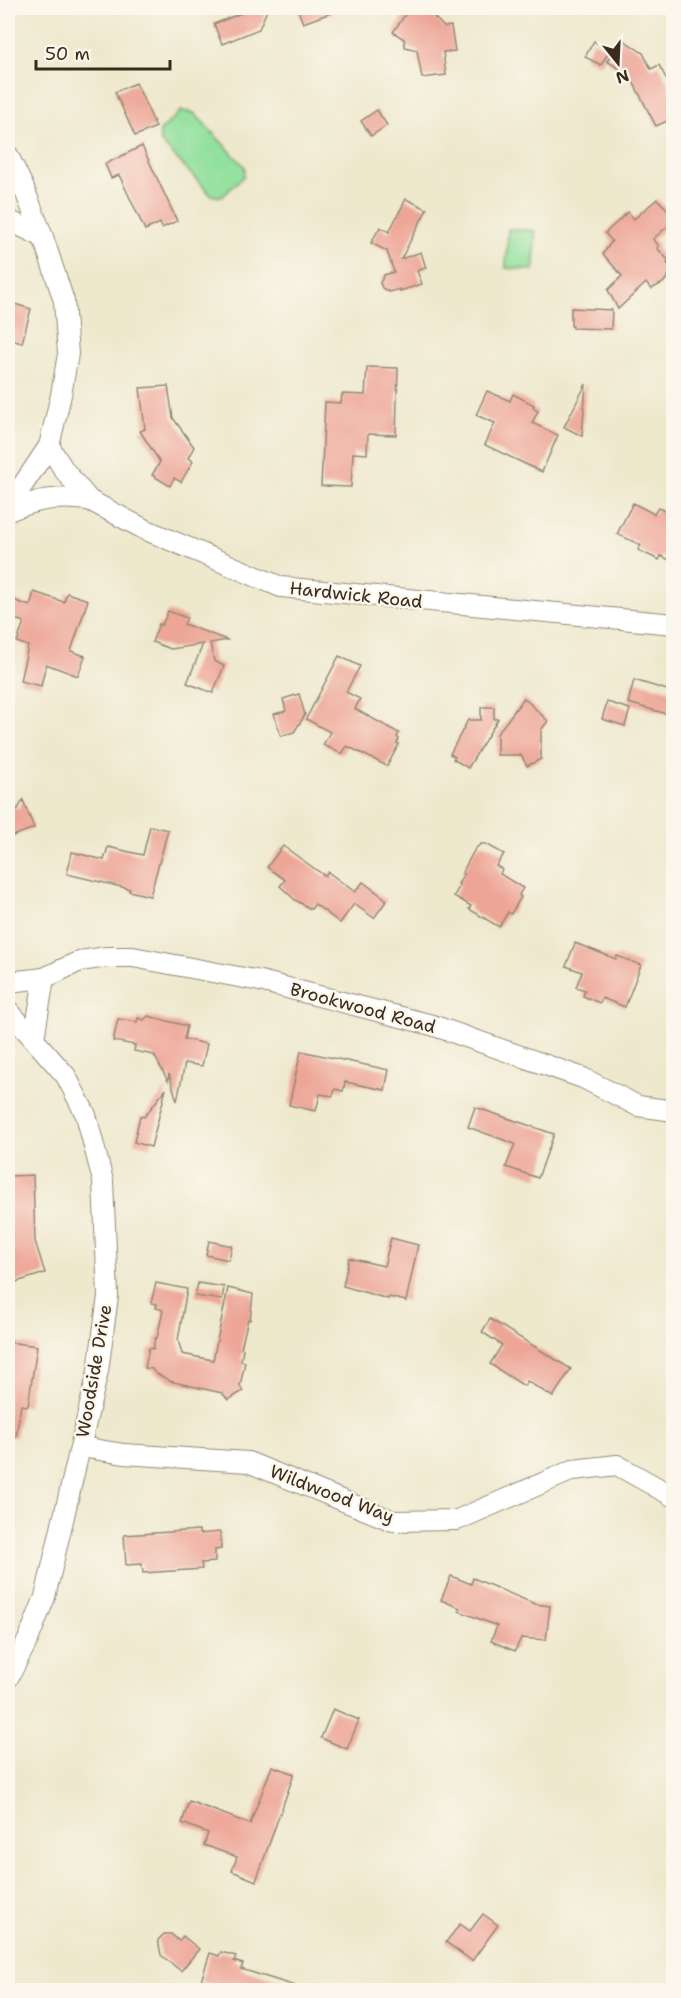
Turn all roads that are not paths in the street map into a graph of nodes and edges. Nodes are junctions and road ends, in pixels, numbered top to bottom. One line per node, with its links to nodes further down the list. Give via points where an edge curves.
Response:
1 (8, 156): 3 (street)
2 (8, 220): 3 (street)
3 (43, 237): 4 (street, via 64,301 68,354)
4 (49, 446): 5 (street, Hardwick Road); 6 (street)
5 (89, 500): 6 (street, via 66,497); 7 (street, Hardwick Road, via 144,529 281,587)
6 (8, 509)
7 (674, 624)
8 (44, 978): 9 (street, Brookwood Road); 11 (street); 12 (street, Brookwood Road, via 80,961 133,957 260,981 432,1025 583,1078 638,1106)
9 (8, 982)
10 (8, 1010): 11 (street, Woodside Drive)
11 (34, 1039): 13 (street, Woodside Drive, via 66,1076 86,1115 104,1181 108,1296 98,1371)
12 (674, 1112)
13 (81, 1447): 14 (street, Wildwood Way, via 124,1454 248,1462 393,1521 457,1520 573,1470 617,1465); 15 (street, Woodside Drive, via 45,1597)
14 (674, 1497)
15 (8, 1678)

